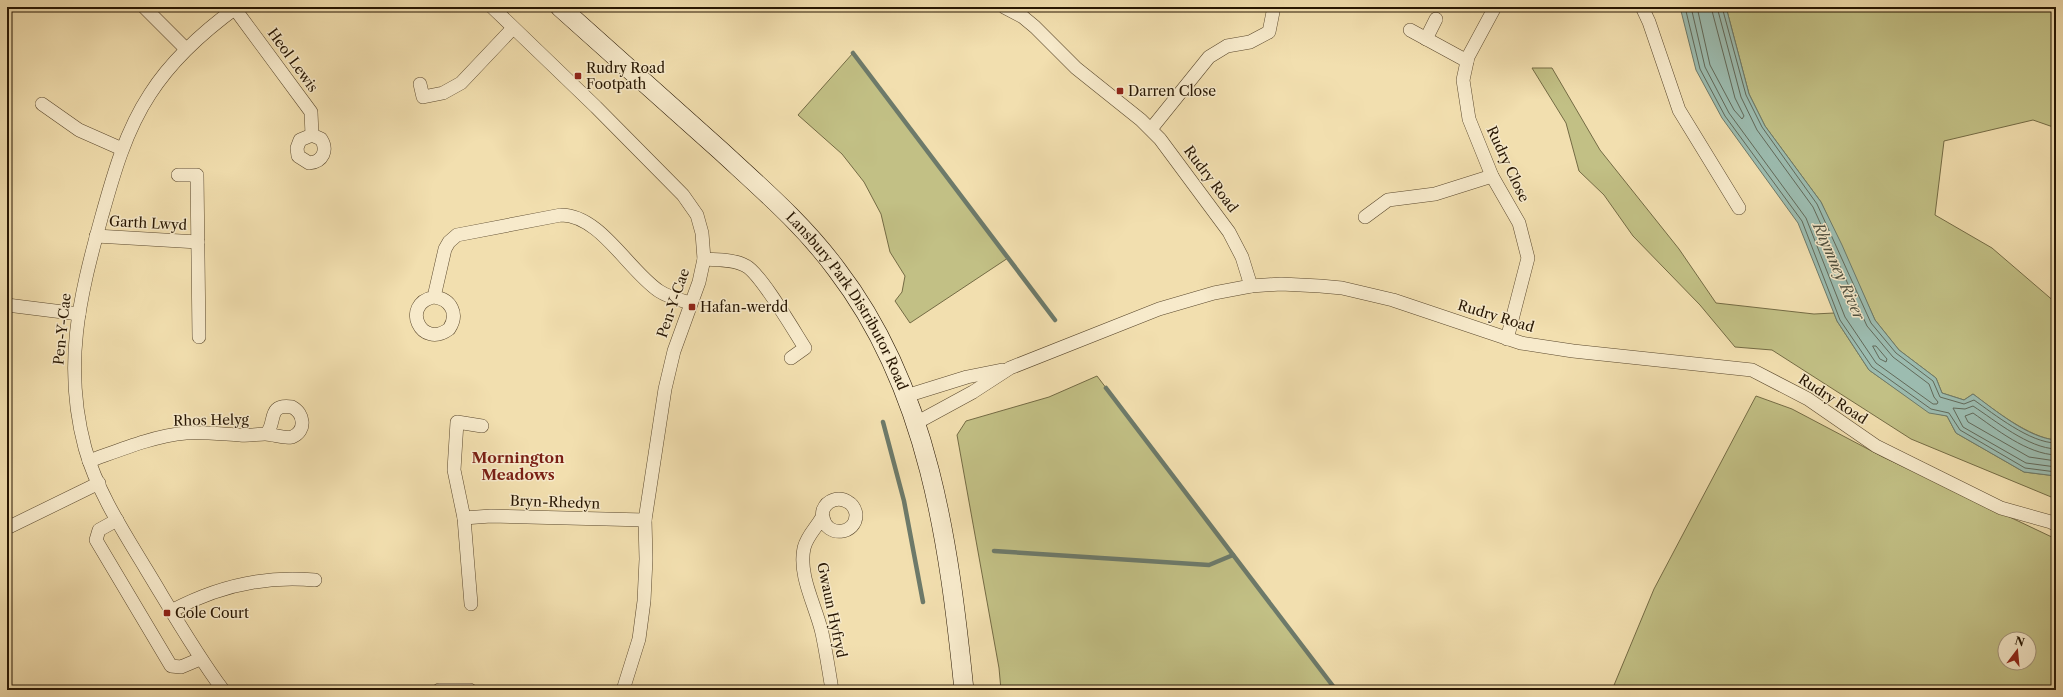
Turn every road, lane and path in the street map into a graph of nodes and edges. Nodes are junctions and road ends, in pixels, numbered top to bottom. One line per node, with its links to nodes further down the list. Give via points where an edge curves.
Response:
1 (144, 7): 14 (street)
2 (492, 7): 11 (street, Pen-Y-Cae)
3 (560, 7): 37 (street, Lansbury Park Distributor Road, via 770,196 805,232 837,269 863,308)
4 (1004, 7): 9 (street, Rudry Road)
5 (1274, 7): 18 (street, via 1269,32 1250,42 1227,46 1209,57)
6 (1495, 7): 15 (street, Rudry Close)
7 (1642, 7): 23 (street, via 1679,110)
8 (236, 8): 14 (street, Pen-Y-Cae); 19 (street, Heol Lewis, via 311,112)
9 (1026, 12): 18 (street, Rudry Road, via 1076,68)
10 (1436, 19): 13 (street)
11 (513, 28): 16 (street, via 461,83 450,91 423,97); 27 (street, Pen-Y-Cae, via 683,195 697,215 702,233)
12 (1410, 30): 13 (street)
13 (1426, 39): 15 (street)
14 (186, 49): 20 (street, Pen-Y-Cae, via 149,94)
15 (1467, 61): 22 (street, Rudry Close, via 1463,80 1469,119)
16 (420, 84)
17 (42, 104): 20 (street, via 79,130)
18 (1150, 129): 28 (street, Rudry Road, via 1170,151 1229,232 1242,257)
19 (312, 135)
20 (122, 149): 25 (street, Pen-Y-Cae)
21 (178, 175): 26 (street, Garth Lwyd, via 197,175)
22 (1492, 176): 24 (street, via 1435,194 1388,200); 34 (street, Rudry Close, via 1519,223 1528,258)
23 (1739, 208)
24 (1365, 217)
25 (96, 236): 26 (street, Garth Lwyd); 32 (street, Pen-Y-Cae, via 85,274)
26 (198, 242): 33 (street, Garth Lwyd)
27 (704, 259): 30 (street, Pen-Y-Cae, via 699,282); 35 (street, via 746,266 758,276 805,348)
28 (1251, 286): 34 (street, Rudry Road, via 1264,284 1342,288 1394,300); 36 (street, via 1214,293 1126,320)
29 (434, 297): 30 (street, via 445,249 457,235 571,215 583,219 659,291)
30 (690, 303): 46 (street, Pen-Y-Cae, via 674,350 665,389)
31 (7, 305): 32 (street)
32 (79, 314): 41 (street, Pen-Y-Cae, via 74,352 75,390 80,427)
33 (199, 337)
34 (1507, 339): 47 (street, Rudry Road, via 1573,351 1752,370 1808,399 1876,446 2001,508)
35 (791, 358)
36 (1010, 368): 37 (street, via 967,377); 38 (street, via 973,392)
37 (906, 396): 38 (street, Lansbury Park Distributor Road)
38 (916, 423): 58 (street, Lansbury Park Distributor Road, via 934,484 956,608)
39 (482, 426): 44 (street, via 457,422 454,470)
40 (266, 434): 41 (street, Rhos Helyg, via 252,436 186,433 164,437)
41 (89, 461): 42 (street, Pen-Y-Cae)
42 (99, 483): 45 (street, Pen-Y-Cae); 48 (street)
43 (823, 517): 57 (street, Gwaun Hyfryd, via 809,536 804,548 804,567 822,633)
44 (464, 518): 46 (street, Bryn-Rhedyn, via 491,516); 50 (street)
45 (117, 520): 51 (street, Pen-Y-Cae); 52 (street, via 99,530 96,540 171,666 182,667)
46 (645, 520): 56 (street, Pen-Y-Cae, via 644,602 639,639)
47 (2056, 525)
48 (7, 528)
49 (315, 580): 51 (street, via 286,578 242,584 193,599)
50 (471, 604)
51 (171, 611): 52 (street, Pen-Y-Cae)
52 (200, 660): 53 (street, Pen-Y-Cae)
53 (223, 690)
54 (439, 690): 55 (street)
55 (470, 690)
56 (623, 690)
57 (832, 690)
58 (964, 690)

